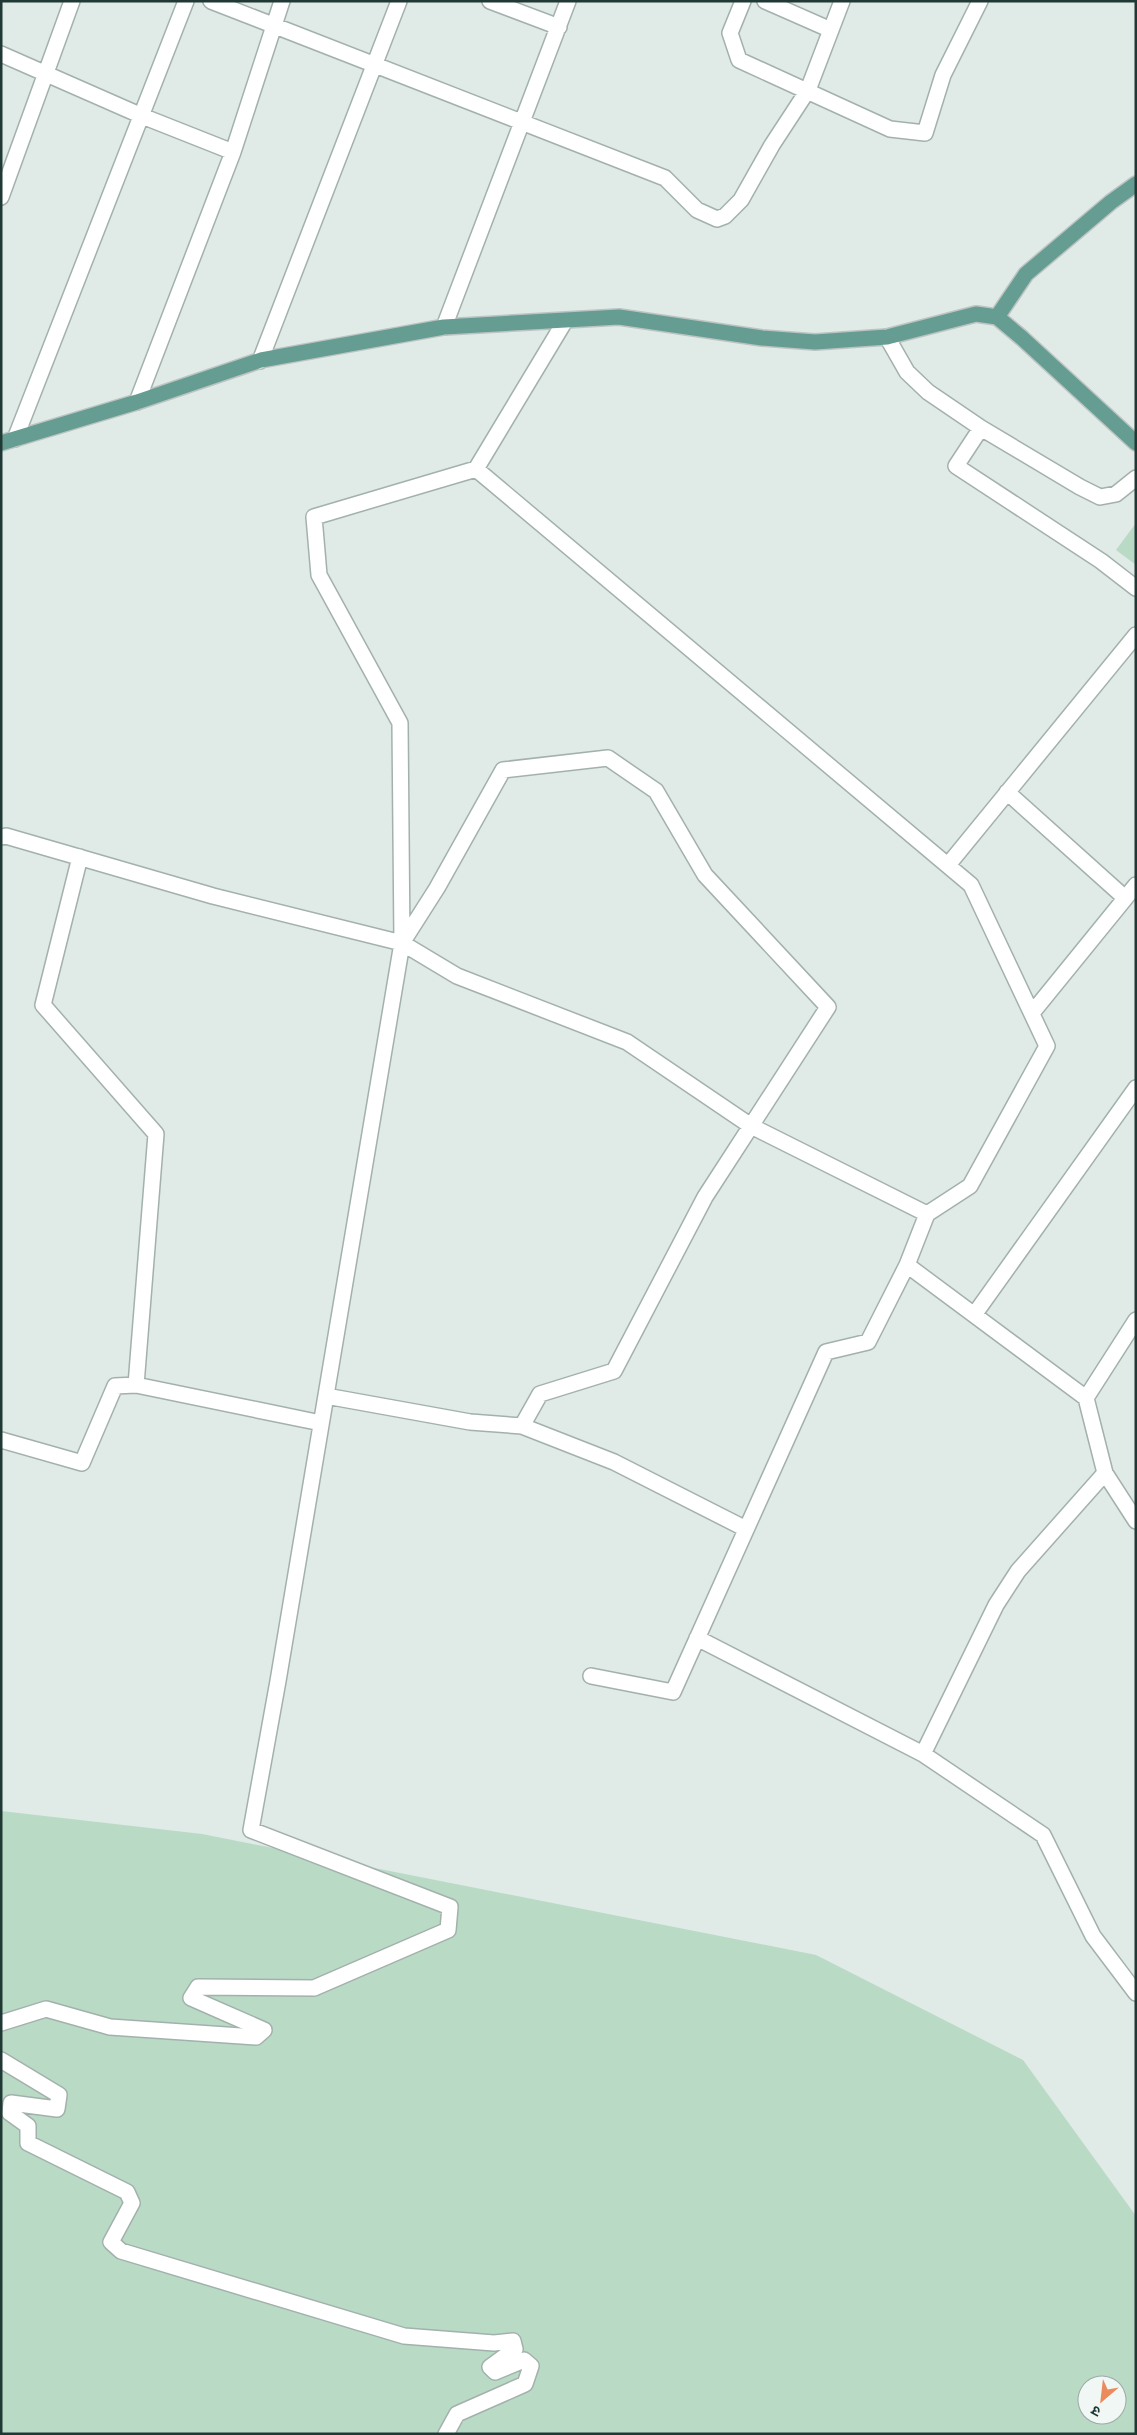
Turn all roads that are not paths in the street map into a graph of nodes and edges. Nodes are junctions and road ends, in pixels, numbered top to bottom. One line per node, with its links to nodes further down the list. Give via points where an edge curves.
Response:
1 (72, 1): 17 (street)
2 (186, 1): 19 (street)
3 (211, 1): 12 (street)
4 (282, 1): 12 (street)
5 (398, 1): 16 (street)
6 (490, 1): 13 (street)
7 (568, 1): 13 (street)
8 (743, 1): 18 (street, via 730,33 739,60)
9 (765, 1): 14 (street)
10 (842, 1): 14 (street)
11 (980, 1): 18 (street, via 943,75 925,133 890,129)
12 (274, 26): 16 (street); 21 (street)
13 (558, 27): 20 (street)
14 (831, 30): 18 (street)
15 (1, 54): 17 (street)
16 (375, 65): 20 (street); 28 (street)
17 (46, 74): 19 (street); 23 (street)
18 (808, 90): 20 (street, via 741,200 725,216 716,218 696,210 665,178)
19 (142, 116): 21 (street); 31 (street)
20 (522, 122): 26 (street)
21 (233, 152): 29 (street)
22 (1136, 184): 24 (main road, via 1026,274)
23 (1, 197)
24 (997, 317): 27 (main road, via 976,314); 32 (main road)
25 (565, 321): 26 (main road); 27 (main road, via 619,318 815,342); 33 (street)
26 (444, 327): 28 (main road)
27 (888, 336): 30 (street, via 914,379)
28 (260, 361): 29 (main road)
29 (137, 402): 31 (main road)
30 (981, 428): 34 (street, via 1100,497 1116,494); 35 (street, via 956,466 1101,561)
31 (8, 441)
32 (1136, 443)
33 (476, 469): 40 (street); 43 (street, via 314,517 319,575 400,723)
34 (1136, 478)
35 (1136, 588)
36 (1136, 635): 37 (street)
37 (1007, 792): 40 (street); 42 (street)
38 (1, 837): 39 (street)
39 (80, 857): 43 (street, via 213,896); 51 (street, via 43,1006 156,1134)
40 (948, 865): 44 (street, via 971,884)
41 (1136, 884): 42 (street)
42 (1124, 897): 44 (street)
43 (402, 943): 46 (street, via 457,976 627,1042); 46 (street, via 503,770 608,758 656,791 705,875 828,1007); 52 (street)
44 (1032, 1013): 47 (street, via 1048,1046 970,1186)
45 (1136, 1088): 49 (street)
46 (751, 1126): 47 (street); 55 (street, via 705,1197 614,1371 540,1394)
47 (927, 1214): 48 (street)
48 (907, 1266): 49 (street); 59 (street, via 868,1342 826,1352)
49 (974, 1315): 53 (street)
50 (1136, 1320): 53 (street)
51 (136, 1386): 54 (street); 56 (street, via 115,1386 82,1463)
52 (326, 1396): 54 (street); 55 (street, via 470,1422)
53 (1086, 1398): 57 (street)
54 (322, 1423): 64 (street, via 251,1830 450,1907 448,1930 314,1988 198,1988 191,1998 264,2030 256,2037 110,2027 46,2008)
55 (522, 1426): 59 (street, via 614,1462)
56 (1, 1440)
57 (1105, 1473): 58 (street); 62 (street, via 1009,1584)
58 (1136, 1521)
59 (746, 1530): 60 (street)
60 (698, 1638): 61 (street, via 673,1692); 62 (street)
61 (591, 1676)
62 (923, 1754): 63 (street, via 1043,1835 1093,1936)
63 (1136, 1993)
64 (1, 2023)
65 (1, 2060): 66 (street, via 59,2095 57,2109 11,2103 10,2113 28,2126 28,2142 127,2192 132,2203 111,2242 120,2251 404,2336 494,2343 513,2341 515,2349 490,2367 495,2372 524,2360 531,2366 525,2384 458,2414)
66 (446, 2434)

